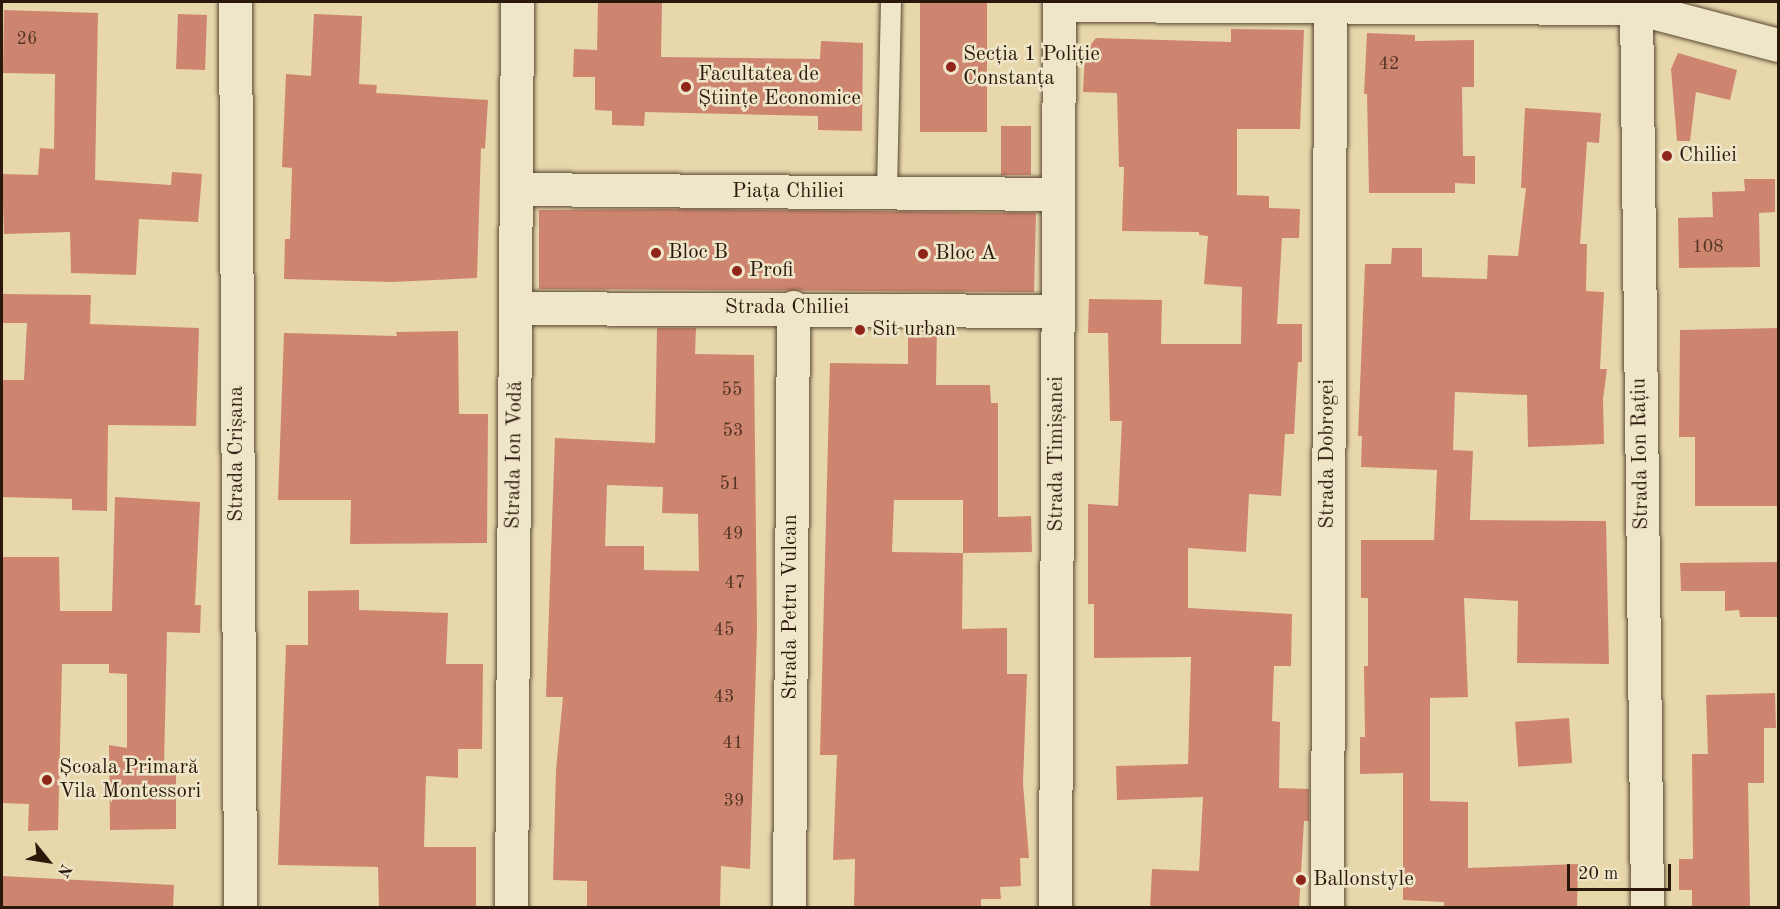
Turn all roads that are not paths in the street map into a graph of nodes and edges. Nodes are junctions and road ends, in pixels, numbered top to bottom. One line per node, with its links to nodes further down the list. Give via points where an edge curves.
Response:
1 (235, 2): 14 (street, Strada Crișana)
2 (517, 2): 8 (street, Strada Ion Vodă)
3 (891, 2): 9 (lane)
4 (1059, 3): 5 (street); 10 (street, Strada Timișanei)
5 (1330, 5): 6 (street); 18 (street, Strada Dobrogei)
6 (1636, 5): 7 (street); 19 (street, Strada Ion Rațiu)
7 (1779, 45)
8 (517, 189): 9 (street, Piața Chiliei); 11 (street, Strada Ion Vodă)
9 (887, 192): 10 (street, Piața Chiliei)
10 (1058, 194): 13 (street, Strada Timișanei)
11 (516, 308): 12 (street, Strada Chiliei); 15 (street, Strada Ion Vodă)
12 (793, 308): 13 (street, Strada Chiliei); 16 (street, Strada Petru Vulcan)
13 (1058, 311): 17 (street, Strada Timișanei)
14 (240, 908)
15 (511, 908)
16 (789, 908)
17 (1055, 908)
18 (1327, 908)
19 (1647, 908)

